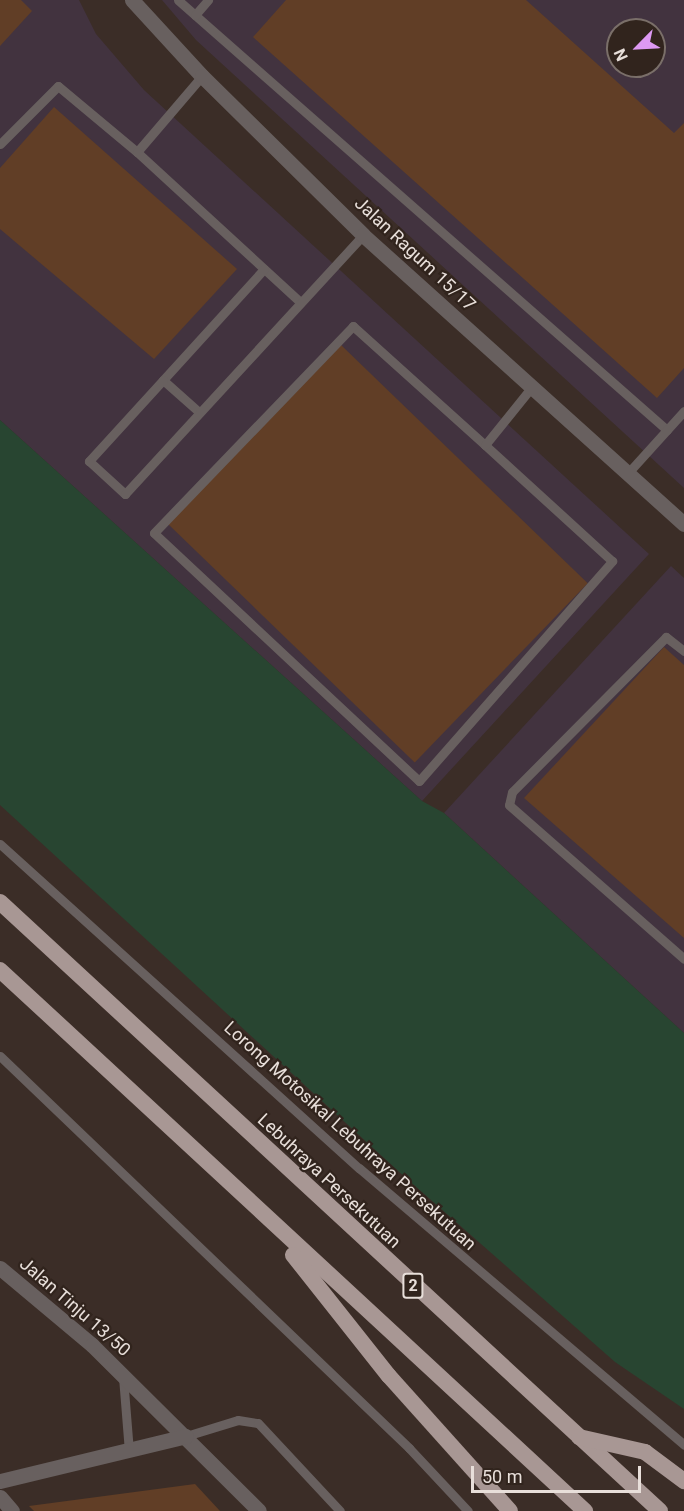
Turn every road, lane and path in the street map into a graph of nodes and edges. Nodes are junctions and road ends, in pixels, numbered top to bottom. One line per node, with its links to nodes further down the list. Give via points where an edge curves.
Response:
1 (132, 0): 5 (street, Jalan Ragum 15/17)
2 (178, 0): 4 (lane)
3 (208, 0): 4 (lane)
4 (195, 15): 15 (lane)
5 (202, 76): 7 (lane); 8 (street, Jalan Ragum 15/17)
6 (0, 144): 7 (lane, via 58,86)
7 (137, 152): 9 (lane)
8 (363, 235): 10 (lane); 12 (street, Jalan Ragum 15/17)
9 (264, 269): 10 (lane); 11 (lane)
10 (299, 301): 14 (lane)
11 (163, 380): 14 (lane); 14 (lane, via 89,461 125,494)
12 (531, 388): 16 (lane); 17 (street, Jalan Ragum 15/17)
13 (684, 411): 15 (lane)
14 (199, 412)
15 (667, 430): 17 (lane)
16 (485, 445): 16 (lane, via 612,561 419,781 154,533 354,326)
17 (627, 474): 18 (street, Jalan Ragum 15/17)
18 (684, 524)
19 (684, 651): 22 (lane, via 666,637 512,792 509,805)
20 (0, 844): 30 (lane, Lorong Motosikal Lebuhraya Persekutuan, via 368,1176)
21 (0, 902): 29 (highway, Lebuhraya Persekutuan / 2)
22 (684, 959)
23 (0, 970): 25 (highway)
24 (0, 1056): 38 (lane, via 409,1448)
25 (261, 1215): 39 (highway, via 389,1376); 40 (highway)
26 (0, 1268): 27 (street, Jalan Tinju 13/50)
27 (123, 1376): 28 (street, Jalan Tinju 13/50); 31 (lane)
28 (186, 1436): 31 (street); 36 (street); 37 (lane, via 238,1420 258,1423)
29 (578, 1437): 33 (highway, via 645,1452); 41 (highway, Lebuhraya Persekutuan / 2)
30 (684, 1445)
31 (129, 1452): 32 (street)
32 (0, 1481)
33 (684, 1481)
34 (0, 1497): 35 (street)
35 (12, 1511)
36 (259, 1511)
37 (340, 1511)
38 (468, 1511)
39 (510, 1511)
40 (585, 1511)
41 (660, 1511)

